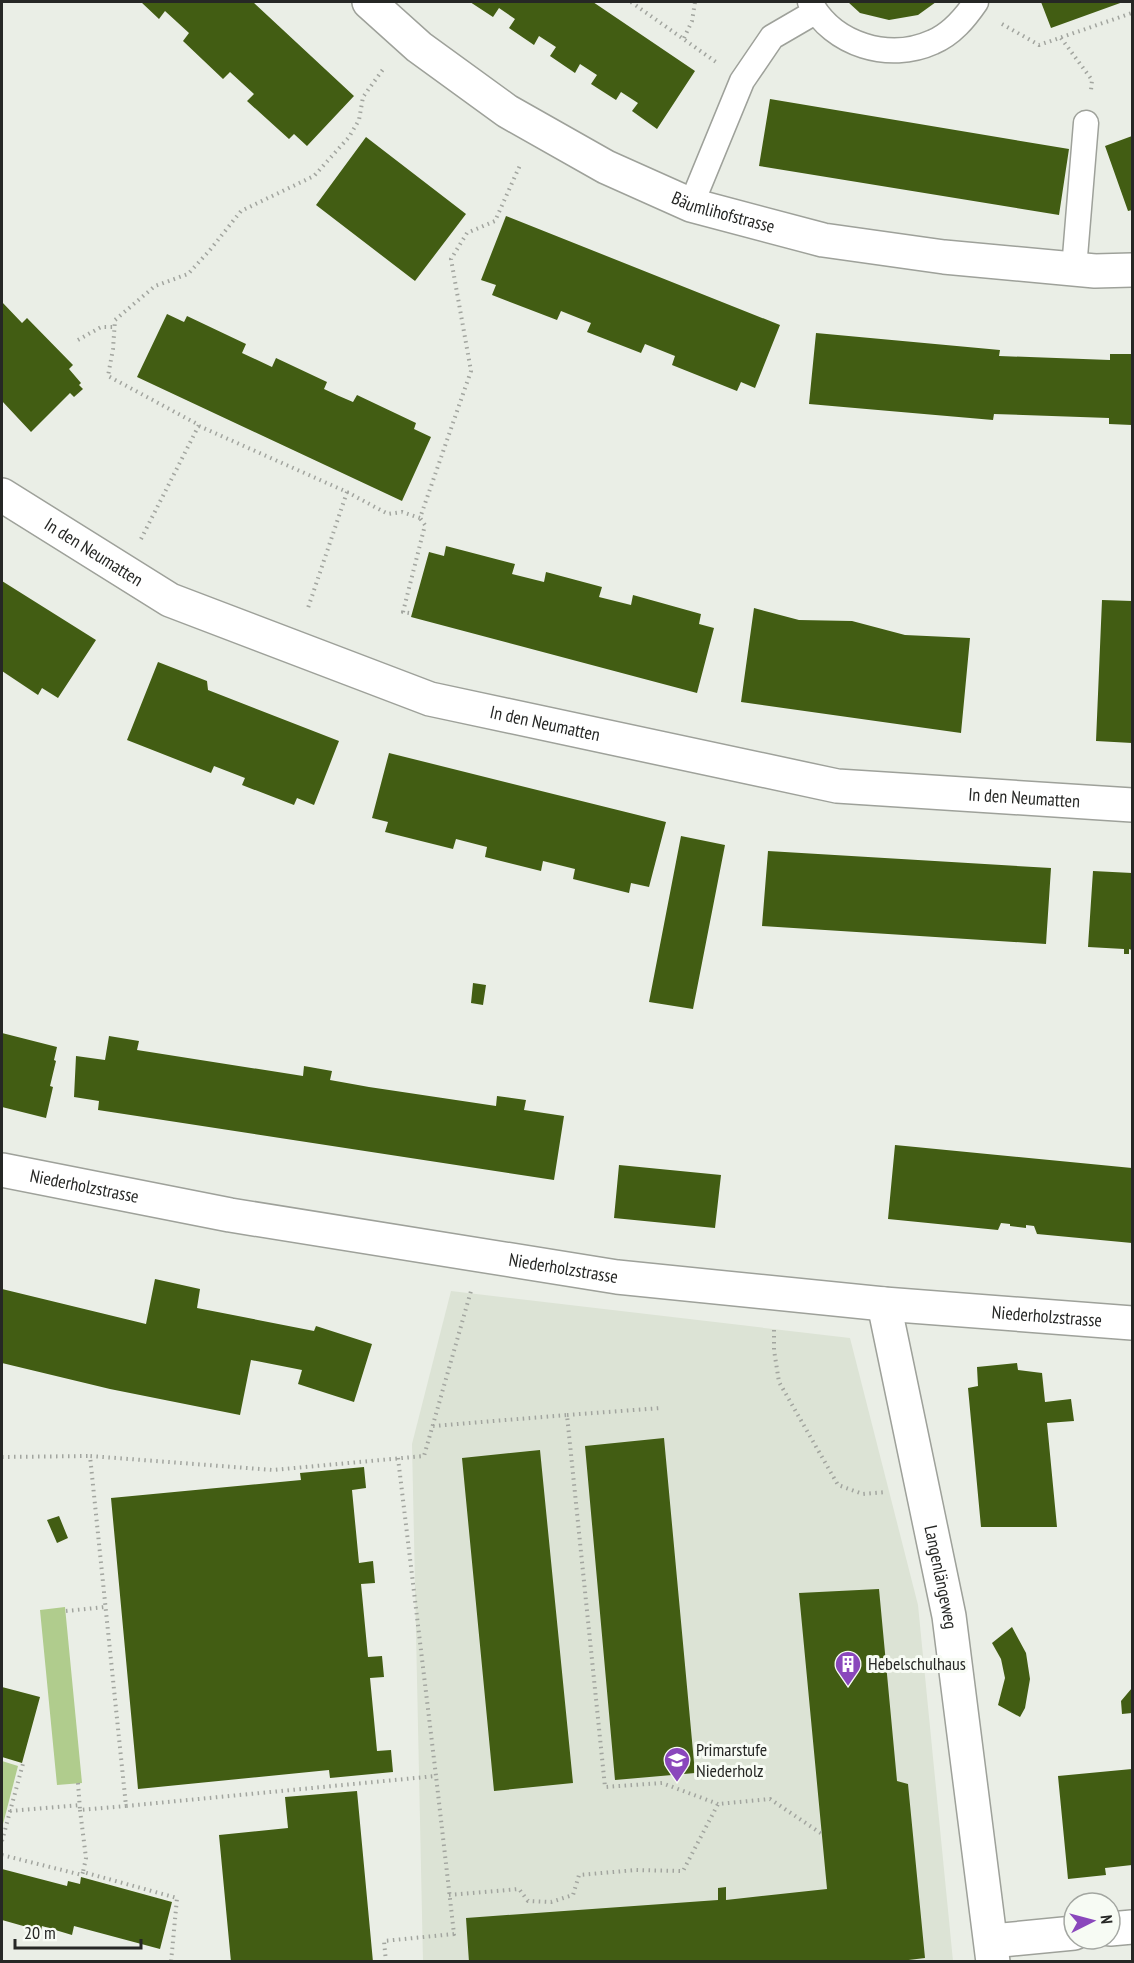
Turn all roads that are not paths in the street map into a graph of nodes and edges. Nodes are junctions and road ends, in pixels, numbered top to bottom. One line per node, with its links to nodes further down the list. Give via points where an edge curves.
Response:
1 (369, 2): 5 (street, Bäumlihofstrasse, via 507,111 606,167)
2 (974, 4): 3 (lane, via 962,22 934,42 902,51 869,48 839,35)
3 (813, 7): 5 (lane, via 772,37 742,81)
4 (1086, 123): 6 (lane)
5 (691, 205): 6 (street, Bäumlihofstrasse, via 823,240)
6 (1074, 269): 7 (street, Bäumlihofstrasse)
7 (1132, 270)
8 (2, 495): 9 (street, In den Neumatten, via 170,600 430,699 837,786)
9 (1132, 806)
10 (2, 1170): 11 (street, Niederholzstrasse, via 230,1215 617,1277)
11 (884, 1304): 12 (street, Niederholzstrasse); 14 (street, Langenlängeweg, via 949,1616)
12 (1132, 1323)
13 (1062, 1936): 14 (street)
14 (993, 1951)

